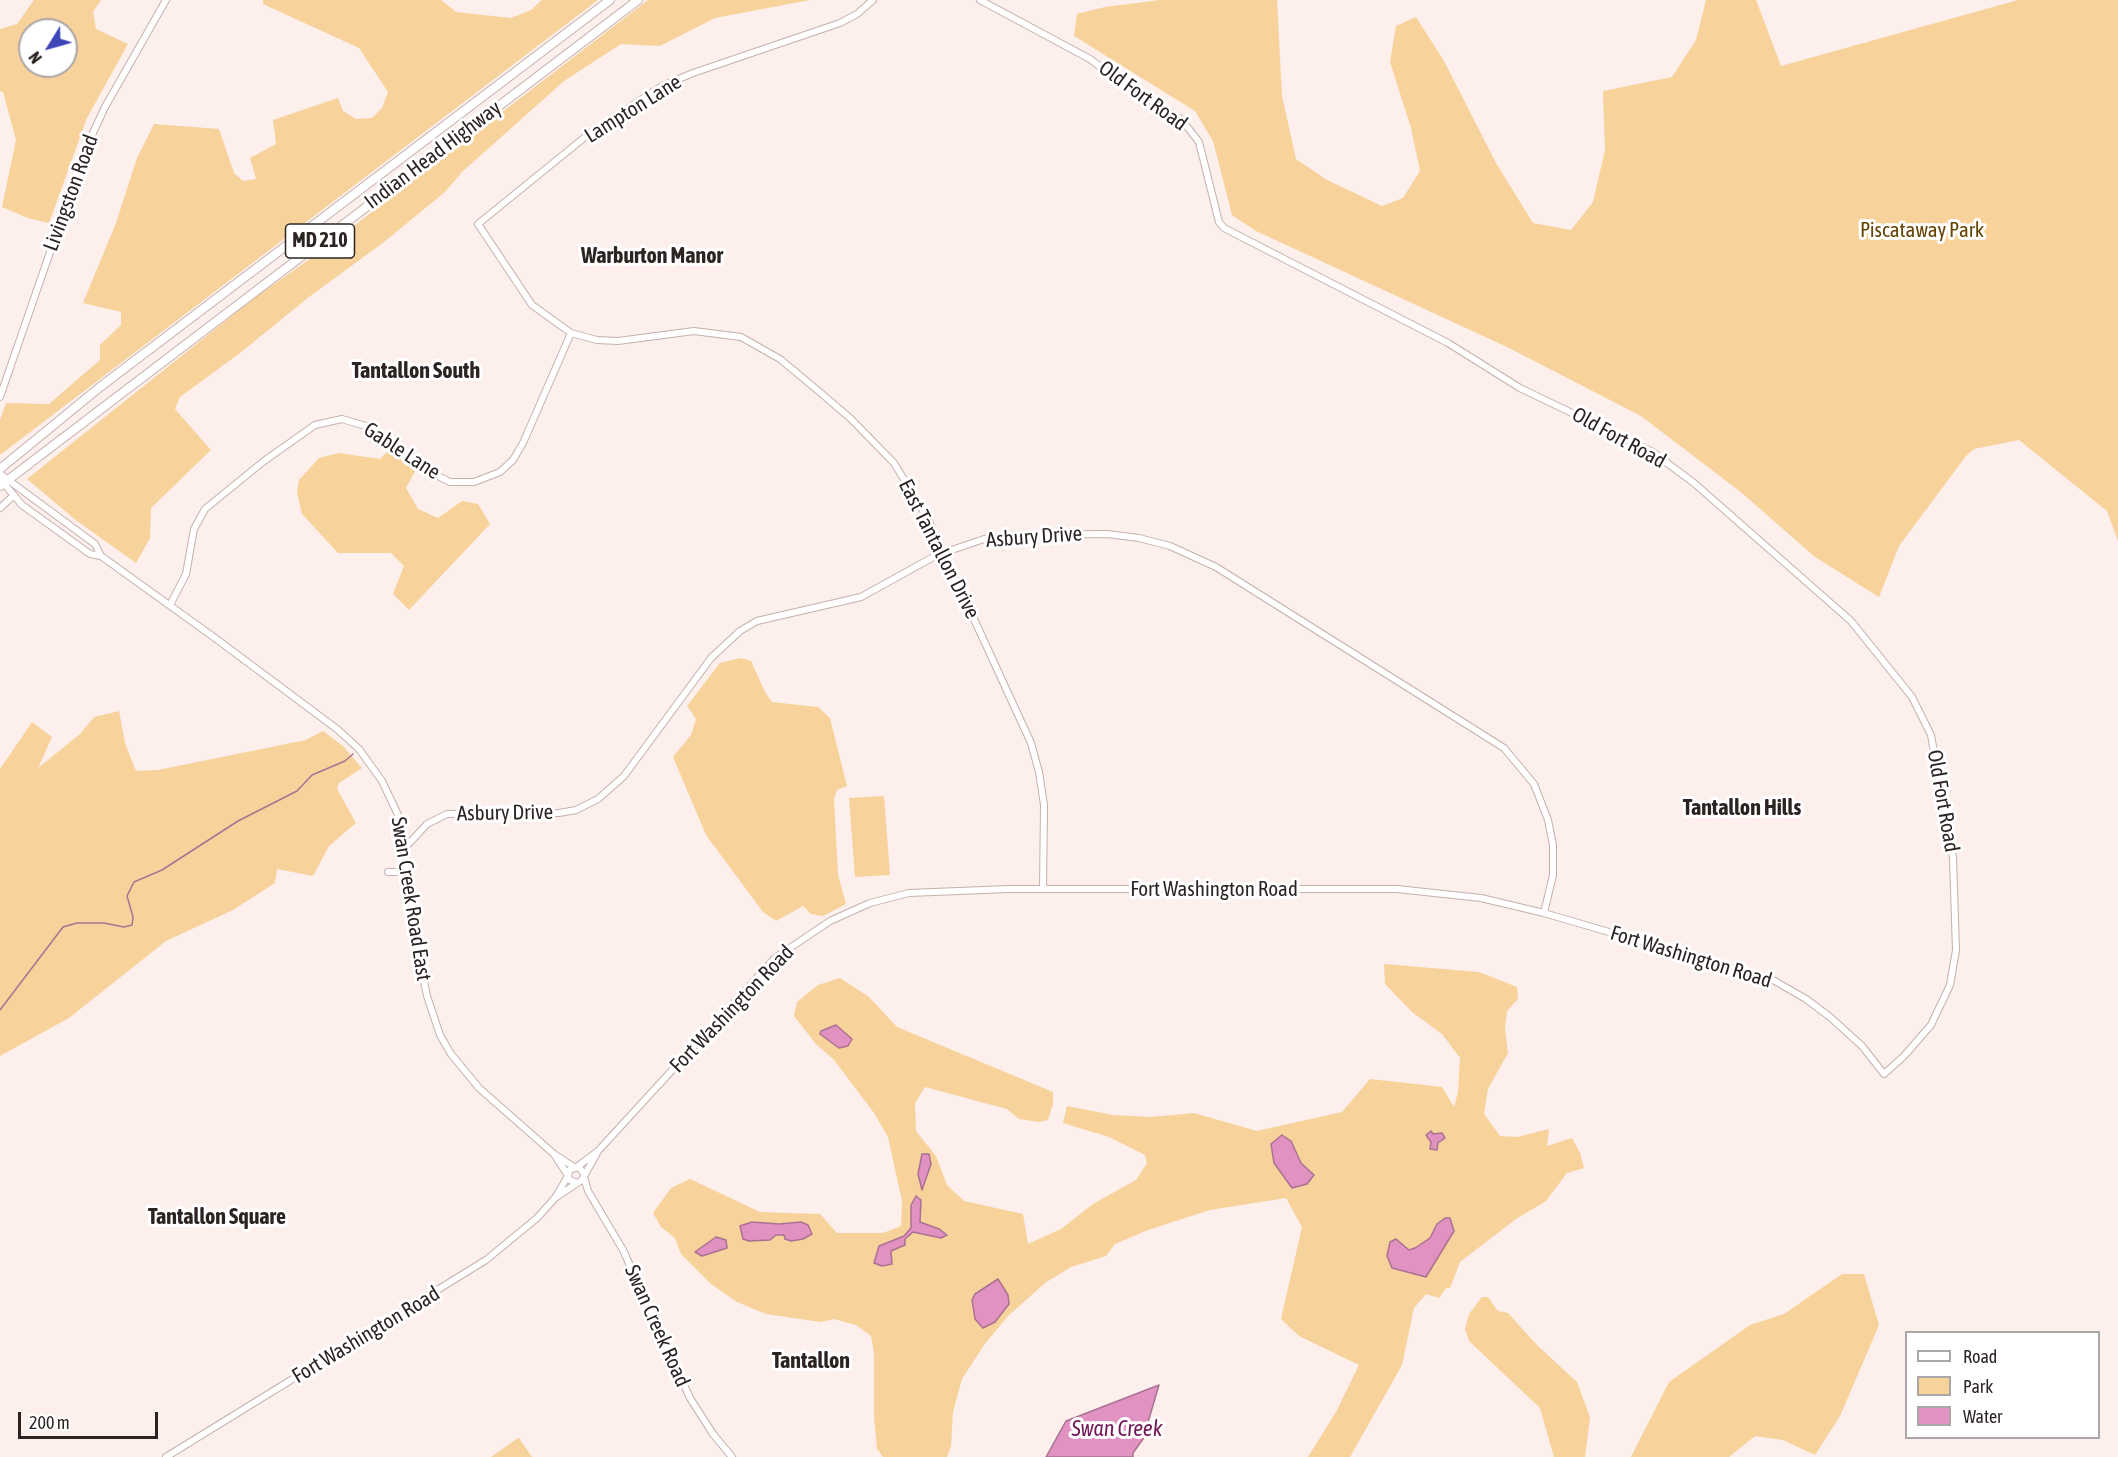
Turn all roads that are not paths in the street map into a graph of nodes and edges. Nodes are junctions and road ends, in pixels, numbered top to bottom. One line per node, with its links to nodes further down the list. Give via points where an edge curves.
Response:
1 (166, 0): 8 (main road, Livingston Road, via 86,148)
2 (610, 0): 9 (highway, Indian Head Highway / MD 210, via 100,387)
3 (638, 0): 10 (highway, Indian Head Highway / MD 210)
4 (873, 0): 6 (main road, Lampton Lane, via 848,19 662,86 590,133)
5 (980, 0): 21 (main road, Old Fort Road, via 1090,59 1131,90 1181,119 1199,142 1219,222 1224,228 1449,343 1520,388 1651,452 1694,483 1858,628 1912,697 1926,723 1953,858 1956,950 1950,986 1931,1025)
6 (478, 224): 7 (main road, East Tantallon Drive, via 532,305)
7 (571, 333): 13 (main road, East Tantallon Drive, via 627,342 702,330 741,337 768,351 850,418 894,463 917,498); 15 (main road, Gable Lane, via 523,443 500,472 474,482 450,482 426,470 369,427 342,419 315,425 205,509 194,529 186,574)
8 (0, 397)
9 (0, 469)
10 (2, 480): 11 (main road, Swan Creek Road East); 14 (main road, Swan Creek Road East, via 95,544)
11 (13, 496): 12 (main road); 14 (main road, Swan Creek Road East, via 90,554)
12 (0, 508)
13 (943, 553): 16 (main road, Asbury Drive, via 867,595 786,612 740,631 711,658 624,776 590,804 568,812 543,814 447,814 428,824); 19 (main road, East Tantallon Drive, via 1024,724 1036,760 1044,805); 20 (main road, Asbury Drive, via 996,537 1107,534 1170,546 1228,574 1471,725 1512,756 1538,792 1551,834 1553,875)
14 (101, 556): 15 (main road, Swan Creek Road East)
15 (170, 605): 16 (main road, Swan Creek Road East, via 359,749 395,805)
16 (404, 849): 18 (main road, Swan Creek Road East)
17 (388, 872): 18 (main road)
18 (407, 876): 23 (main road, Swan Creek Road East, via 422,975 440,1035 479,1088)
19 (1043, 890): 20 (main road, Fort Washington Road, via 1397,889 1481,898); 22 (main road, Fort Washington Road, via 909,893 870,903 816,929 775,958)
20 (1544, 913): 21 (main road, Fort Washington Road, via 1773,980 1830,1017 1862,1046)
21 (1884, 1074)
22 (598, 1151): 24 (main road, Fort Washington Road); 26 (main road, Fort Washington Road)
23 (554, 1154): 24 (main road, Swan Creek Road East); 25 (main road, Swan Creek Road East)
24 (575, 1167): 25 (main road, Fort Washington Road); 26 (main road, Swan Creek Road East)
25 (568, 1175): 27 (main road, Swan Creek Road East); 29 (main road, Fort Washington Road)
26 (584, 1175): 27 (main road, Fort Washington Road); 28 (main road, Swan Creek Road)
27 (577, 1183): 28 (main road, Swan Creek Road); 29 (main road, Fort Washington Road)
28 (588, 1191): 31 (main road, Swan Creek Road, via 623,1250 690,1398)
29 (555, 1198): 30 (main road, Fort Washington Road, via 529,1226 486,1260)
30 (166, 1457)
31 (732, 1457)

